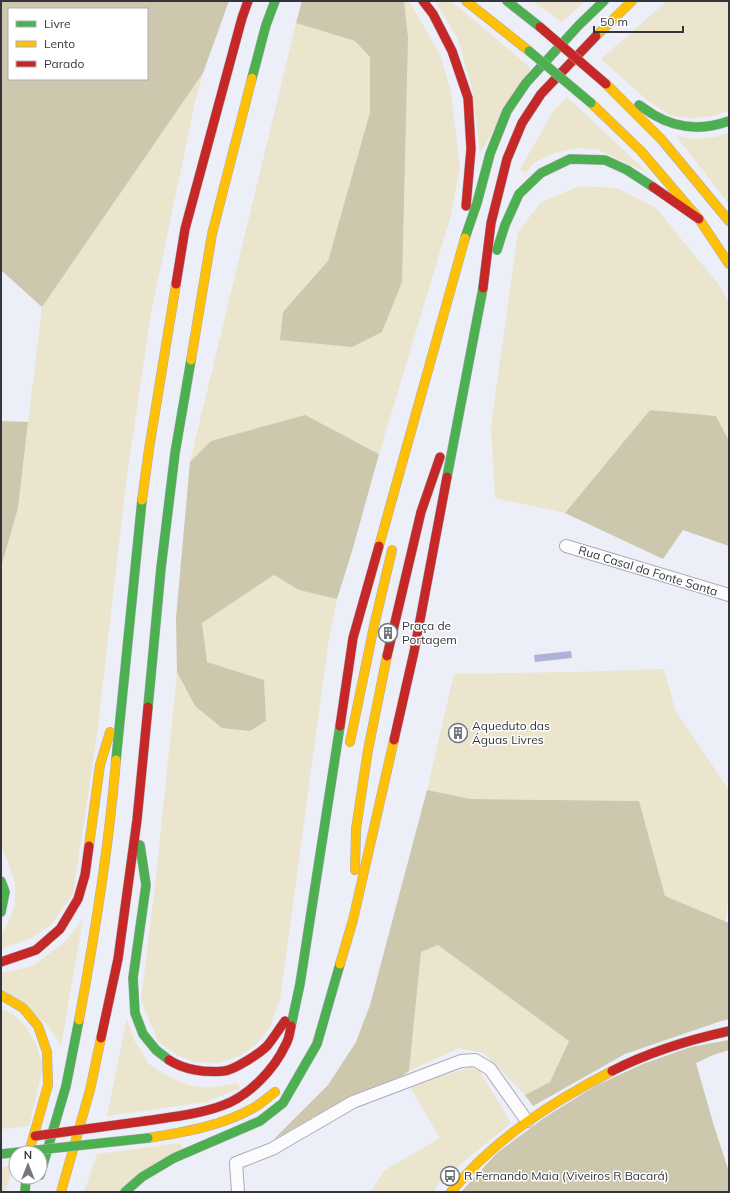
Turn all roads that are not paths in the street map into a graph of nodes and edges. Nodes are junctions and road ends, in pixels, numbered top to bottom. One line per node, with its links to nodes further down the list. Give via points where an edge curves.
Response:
1 (248, 1): 21 (main road, via 186,229 149,448)
2 (275, 1): 24 (main road, via 266,25 212,234 175,453 161,568)
3 (423, 1): 12 (main road, via 433,14 452,51 468,98 471,149)
4 (466, 1): 10 (main road, bridge, via 590,103 641,151)
5 (507, 1): 8 (main road, bridge)
6 (604, 1): 12 (main road, via 526,83 507,111 490,154)
7 (632, 1): 14 (main road, via 540,94 522,123 507,160 491,223)
8 (606, 84): 9 (main road, via 660,119 687,127 710,127); 11 (main road, via 662,140)
9 (729, 120)
10 (699, 219): 13 (main road); 14 (main road, via 627,170 605,160 570,160 541,173 519,194 505,225)
11 (729, 221)
12 (462, 247): 15 (main road)
13 (729, 264)
14 (483, 290): 16 (main road)
15 (427, 373): 17 (main road); 25 (main road, via 353,638)
16 (465, 386): 28 (main road, via 413,657); 28 (main road, via 421,512 392,631 368,750 356,829)
17 (420, 432)
18 (394, 542): 22 (main road)
19 (566, 546): 20 (street, Rua Casal da Fonte Santa)
20 (729, 596)
21 (122, 691): 29 (main road, via 100,765 86,875 78,899 60,929 36,950); 37 (main road, via 111,819 91,956 66,1086)
22 (348, 749)
23 (342, 772): 25 (main road)
24 (137, 820): 30 (main road, via 146,885 133,978 135,1013 143,1034 156,1050 175,1064 200,1071 225,1071 249,1060 266,1048 285,1023); 39 (main road, via 118,959 90,1090)
25 (320, 856): 30 (main road)
26 (1, 881): 27 (main road, via 5,892)
27 (1, 912)
28 (353, 920): 33 (main road, via 317,1044)
29 (1, 962)
30 (300, 984): 35 (main road, bridge, via 287,1043 269,1072 248,1091 222,1106 194,1114)
31 (1, 995): 36 (main road, via 23,1008 38,1026 47,1052 48,1085)
32 (729, 1031): 34 (main road, via 649,1053 574,1090)
33 (300, 1074): 38 (main road, bridge, via 255,1107 197,1130); 40 (main road, via 283,1102 260,1121 174,1158 142,1177)
34 (527, 1121): 41 (street, via 490,1068 475,1060 461,1061 353,1102 272,1149 236,1163); 42 (main road, via 488,1151)
35 (24, 1138)
36 (31, 1145)
37 (48, 1148)
38 (1, 1154)
39 (61, 1192)
40 (125, 1192)
41 (238, 1192)
42 (451, 1192)

